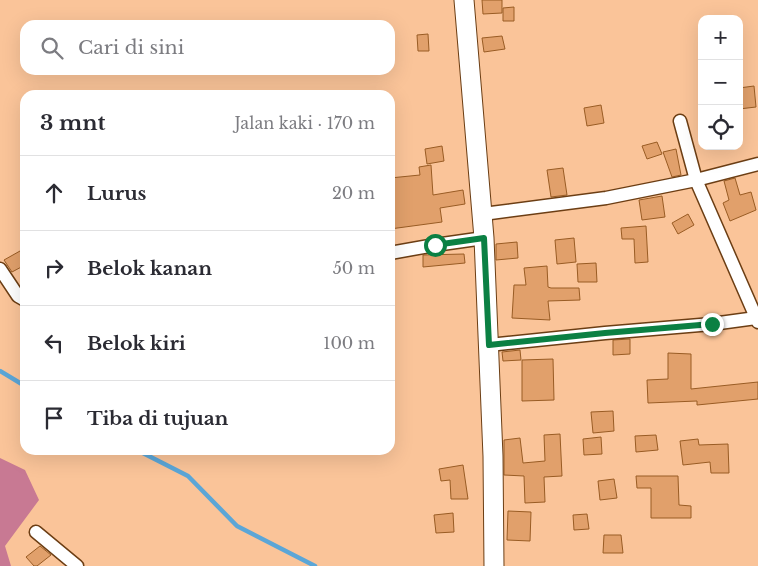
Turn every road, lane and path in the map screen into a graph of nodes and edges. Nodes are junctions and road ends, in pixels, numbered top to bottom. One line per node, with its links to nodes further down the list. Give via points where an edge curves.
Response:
1 (464, 0): 5 (street)
2 (680, 121): 4 (street)
3 (758, 164): 4 (street)
4 (696, 180): 5 (street, via 606,198); 10 (street)
5 (482, 214): 6 (street)
6 (484, 238): 7 (street); 11 (street)
7 (395, 252)
8 (0, 269): 9 (street)
9 (20, 297)
10 (757, 320): 11 (street)
11 (489, 345): 14 (street)
12 (36, 532): 13 (street)
13 (77, 566)
14 (494, 566)

